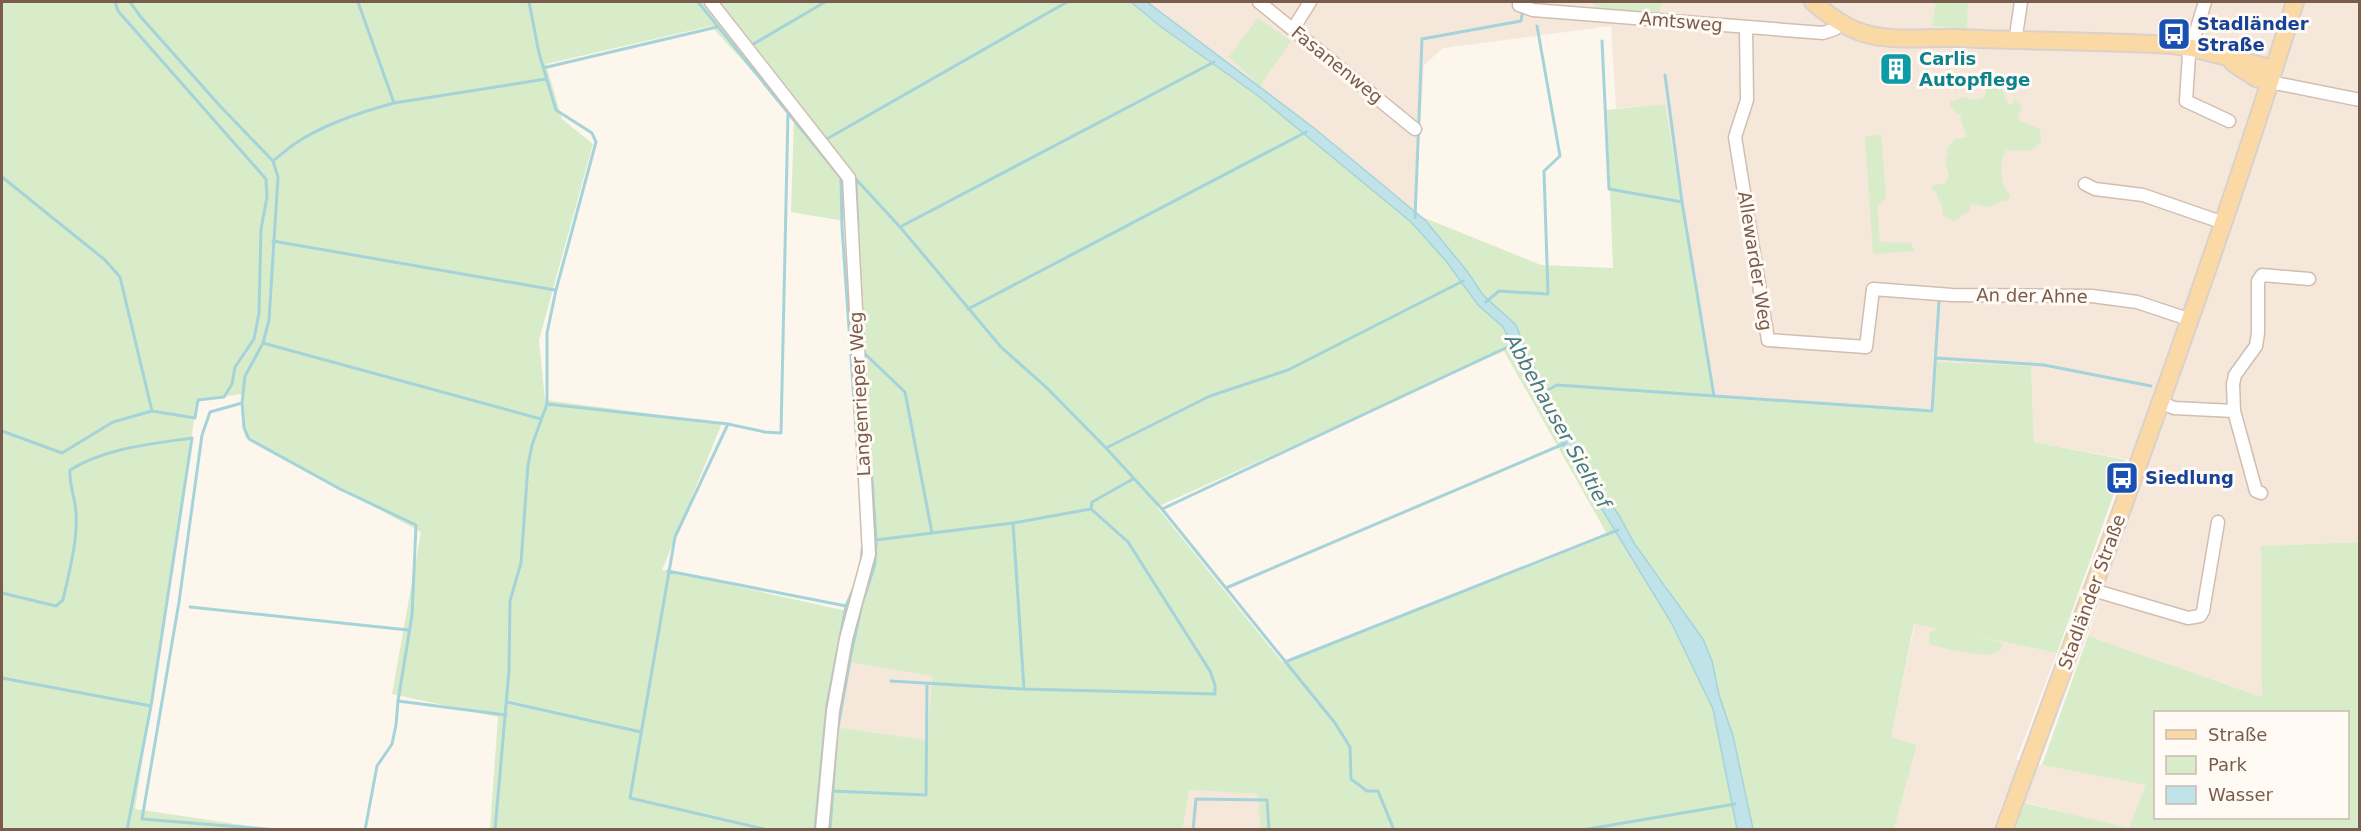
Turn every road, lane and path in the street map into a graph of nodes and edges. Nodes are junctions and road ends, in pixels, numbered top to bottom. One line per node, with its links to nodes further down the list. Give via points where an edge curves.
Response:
1 (711, 2): 28 (street, Langenrieper Weg, via 849,178 869,554 846,639 833,711)
2 (1258, 2): 11 (street, Fasanenweg)
3 (1310, 2): 11 (street)
4 (1813, 2): 9 (main road)
5 (2021, 2): 12 (street)
6 (2205, 2): 13 (street)
7 (2295, 2): 14 (main road, Stadländer Straße)
8 (1519, 5): 10 (street, Amtsweg, via 1533,10)
9 (1840, 22): 10 (street, Amtsweg, via 1835,29 1823,33); 12 (main road, via 1861,32 1899,39)
10 (1746, 28): 21 (street, Allewarder Weg, via 1747,100 1736,137 1768,340 1866,347)
11 (1293, 29): 17 (street, Fasanenweg)
12 (2015, 42): 13 (main road, via 2137,43)
13 (2192, 48): 14 (main road, via 2224,57 2256,78); 16 (street, via 2186,101)
14 (2272, 75): 15 (street); 19 (main road, Stadländer Straße)
15 (2360, 100)
16 (2229, 121)
17 (1415, 129)
18 (2085, 184): 19 (street, via 2095,189 2143,195)
19 (2222, 222): 22 (main road, Stadländer Straße)
20 (2309, 279): 24 (street, via 2262,275 2258,280 2256,346 2235,375)
21 (1873, 289): 22 (street, An der Ahne, via 1952,295 2092,296 2137,302)
22 (2188, 319): 23 (main road, Stadländer Straße)
23 (2160, 402): 24 (street, via 2174,408); 27 (main road, Stadländer Straße)
24 (2234, 411): 25 (street, via 2256,491)
25 (2261, 493)
26 (2218, 522): 27 (street, via 2200,616 2188,618)
27 (2093, 590): 29 (main road, Stadländer Straße)
28 (822, 830)
29 (2004, 830)

